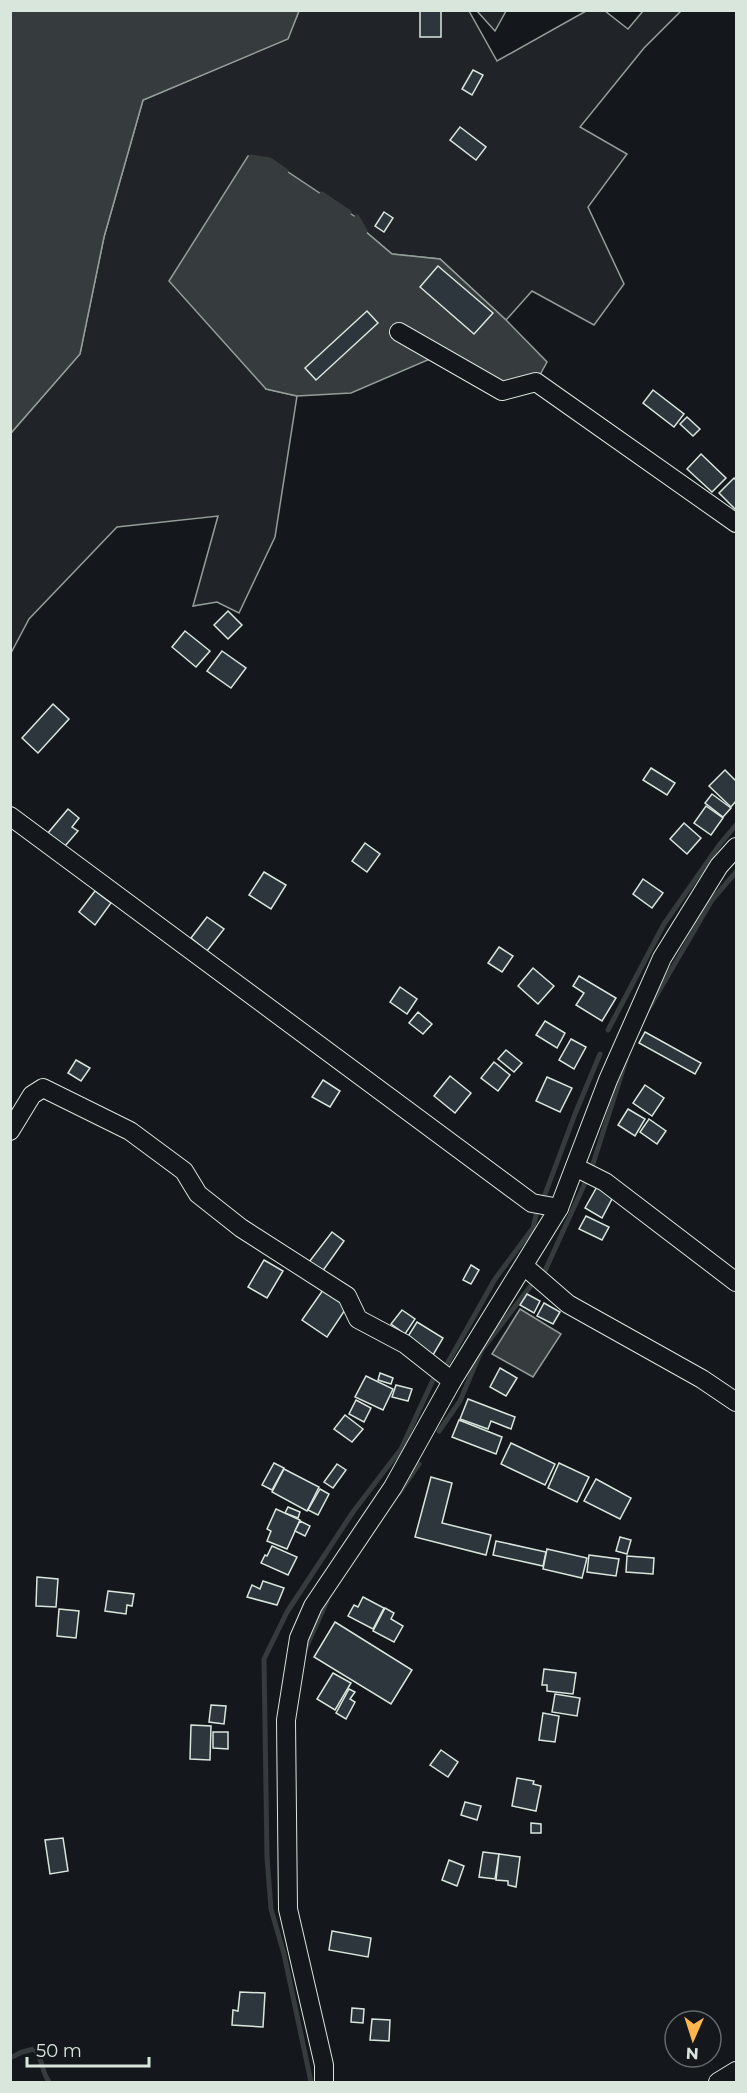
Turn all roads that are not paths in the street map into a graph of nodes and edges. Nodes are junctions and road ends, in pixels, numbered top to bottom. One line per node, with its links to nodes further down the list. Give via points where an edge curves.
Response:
1 (399, 332): 2 (street, via 502,391 536,382)
2 (736, 523)
3 (10, 816): 7 (street, via 532,1203)
4 (736, 847): 6 (street, via 719,866 662,958)
5 (10, 1131): 10 (street, via 32,1095 43,1088 130,1131 184,1171 198,1194 233,1221 347,1296 358,1319 405,1344)
6 (575, 1167): 7 (street); 9 (street, via 605,1182)
7 (560, 1208): 8 (street)
8 (524, 1266): 10 (street); 11 (street, via 567,1304)
9 (736, 1282)
10 (452, 1381): 13 (street, via 393,1487 312,1608 299,1638 292,1671 286,1720 288,1909 324,2064)
11 (736, 1402)
12 (736, 2071): 14 (street)
13 (324, 2082)
14 (718, 2082)

